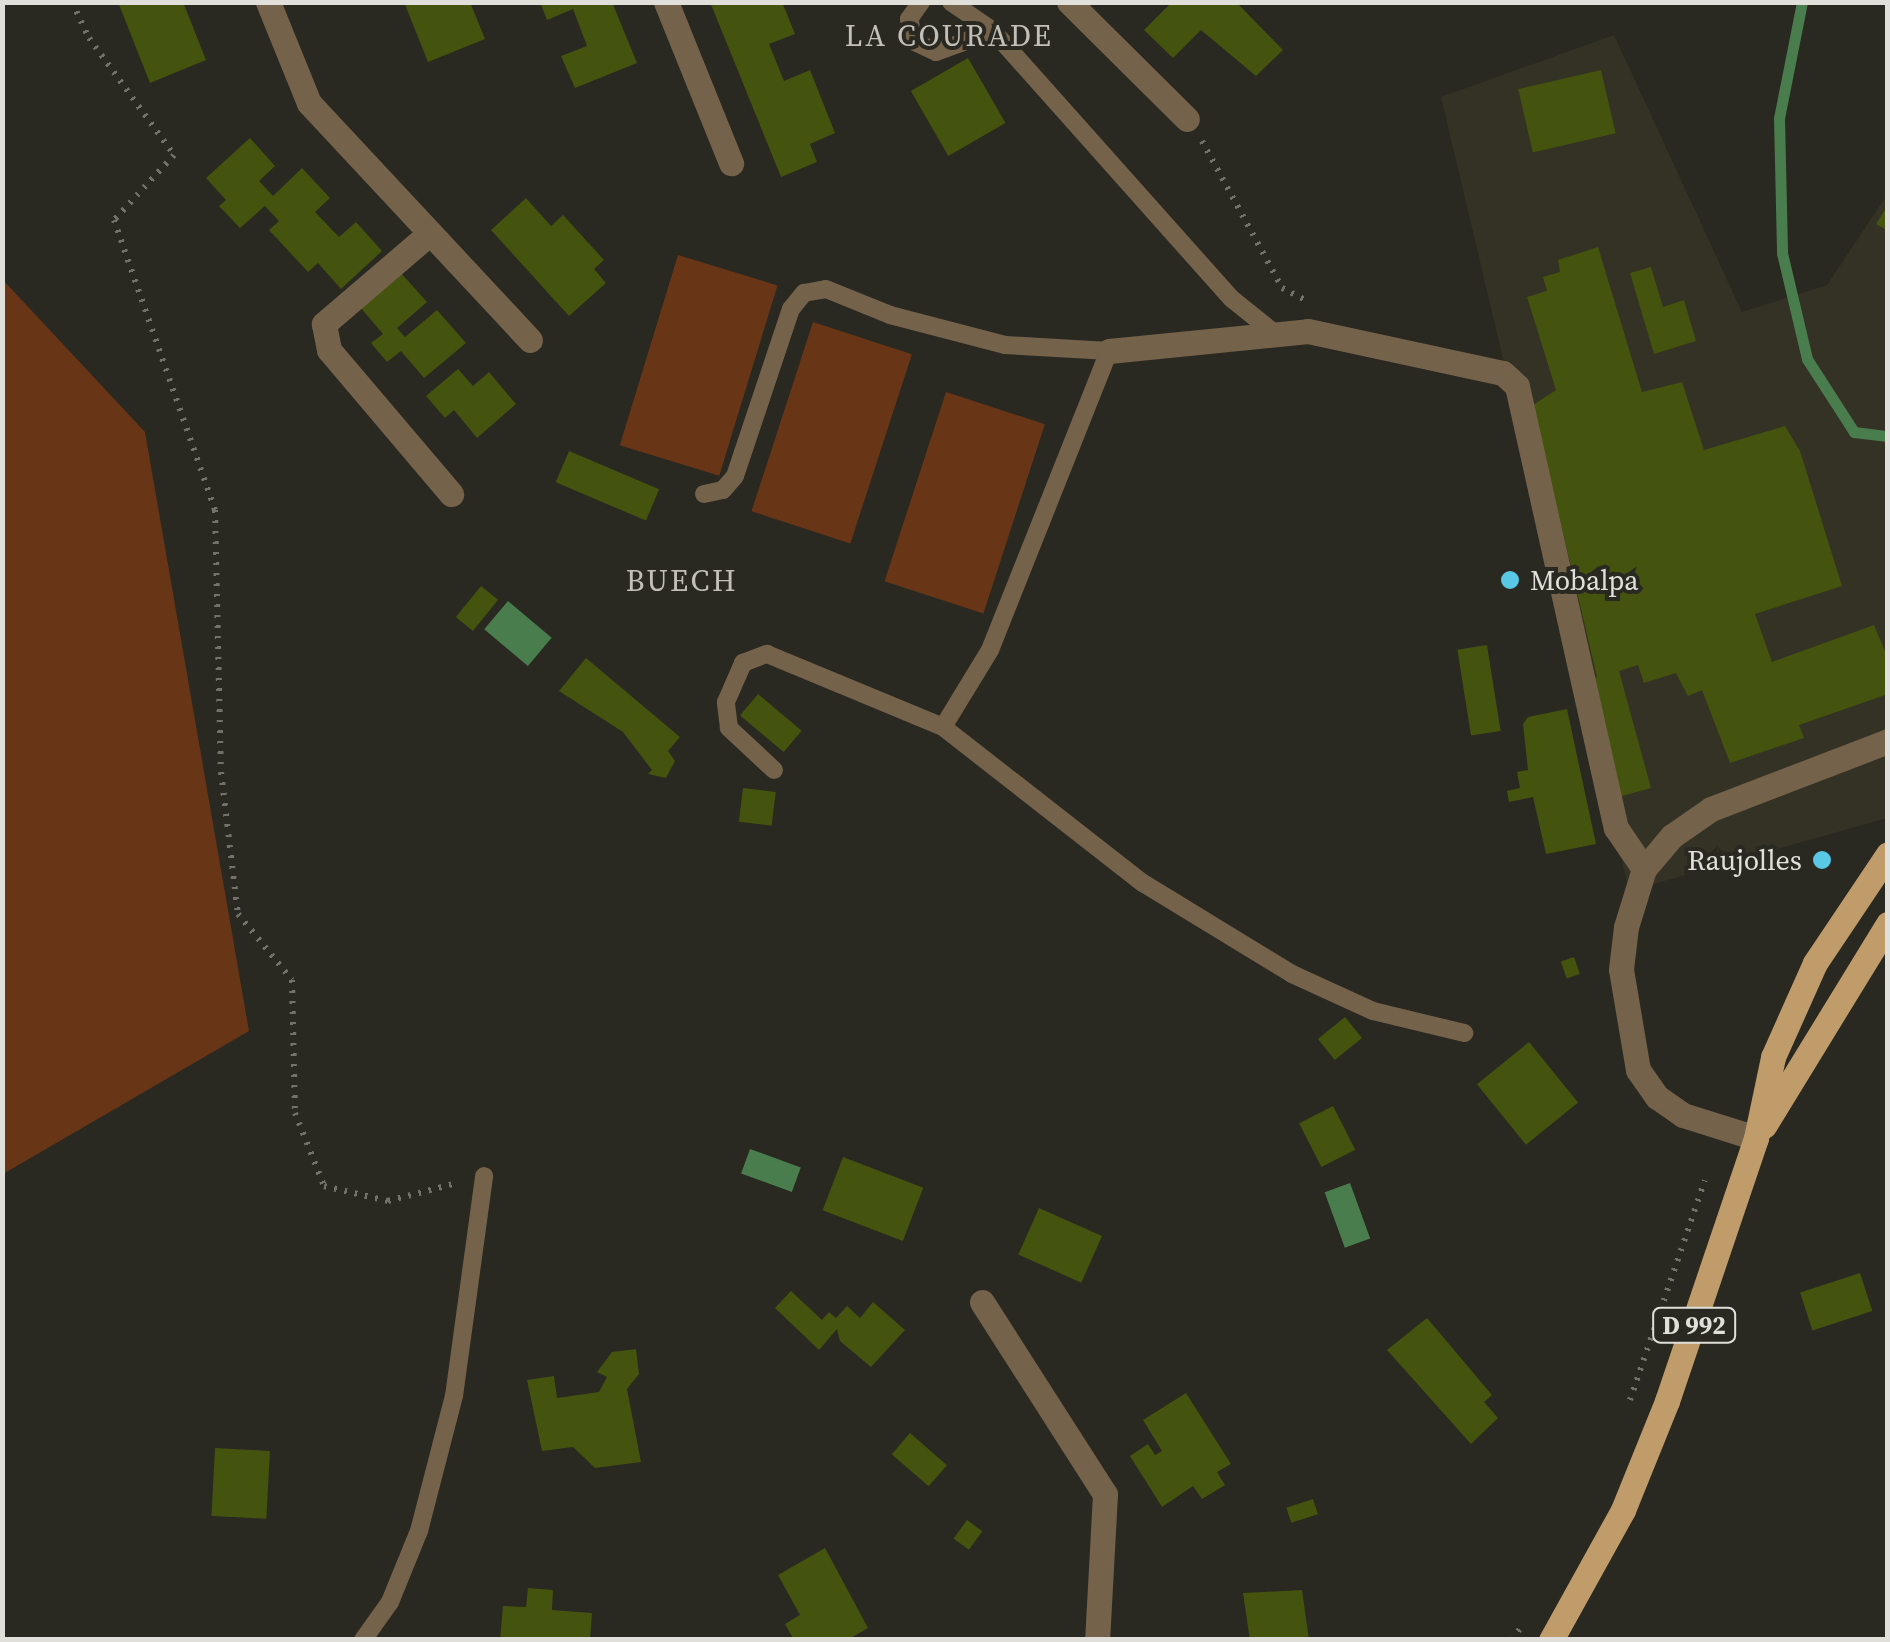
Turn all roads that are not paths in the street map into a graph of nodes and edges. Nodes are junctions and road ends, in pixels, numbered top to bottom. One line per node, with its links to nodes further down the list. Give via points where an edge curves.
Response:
1 (268, 2): 9 (street, via 309,103)
2 (666, 2): 8 (street)
3 (921, 2): 6 (lane, via 908,19 915,42 936,52)
4 (951, 2): 6 (lane)
5 (1069, 2): 7 (street)
6 (993, 31): 10 (lane, via 1232,299)
7 (1187, 118)
8 (731, 163)
9 (430, 232): 11 (street); 13 (street, via 324,324 329,350)
10 (1273, 332): 12 (street); 19 (street, via 1308,331 1503,373 1517,386 1616,828)
11 (530, 340)
12 (1109, 351): 14 (lane, via 1006,345 826,290 804,293 792,309 735,476 724,490); 15 (lane, via 990,650)
13 (451, 494)
14 (704, 494)
15 (943, 727): 17 (lane, via 766,654 743,663 726,702 729,728); 21 (lane, via 1143,884 1292,974 1374,1011)
16 (1888, 741): 19 (street, via 1712,809 1672,836)
17 (774, 770)
18 (1888, 854): 22 (main road, D 992, via 1815,963 1773,1056)
19 (1644, 869): 22 (street, via 1626,927 1622,969 1638,1070 1657,1097 1683,1115)
20 (1888, 924): 22 (main road, D 992)
21 (1464, 1033)
22 (1756, 1138): 27 (main road, D 992, via 1655,1431 1600,1556)
23 (484, 1176): 25 (lane, via 454,1396 418,1530 390,1602)
24 (982, 1302): 26 (street, via 1106,1494)
25 (363, 1640)
26 (1097, 1640)
27 (1551, 1640)

